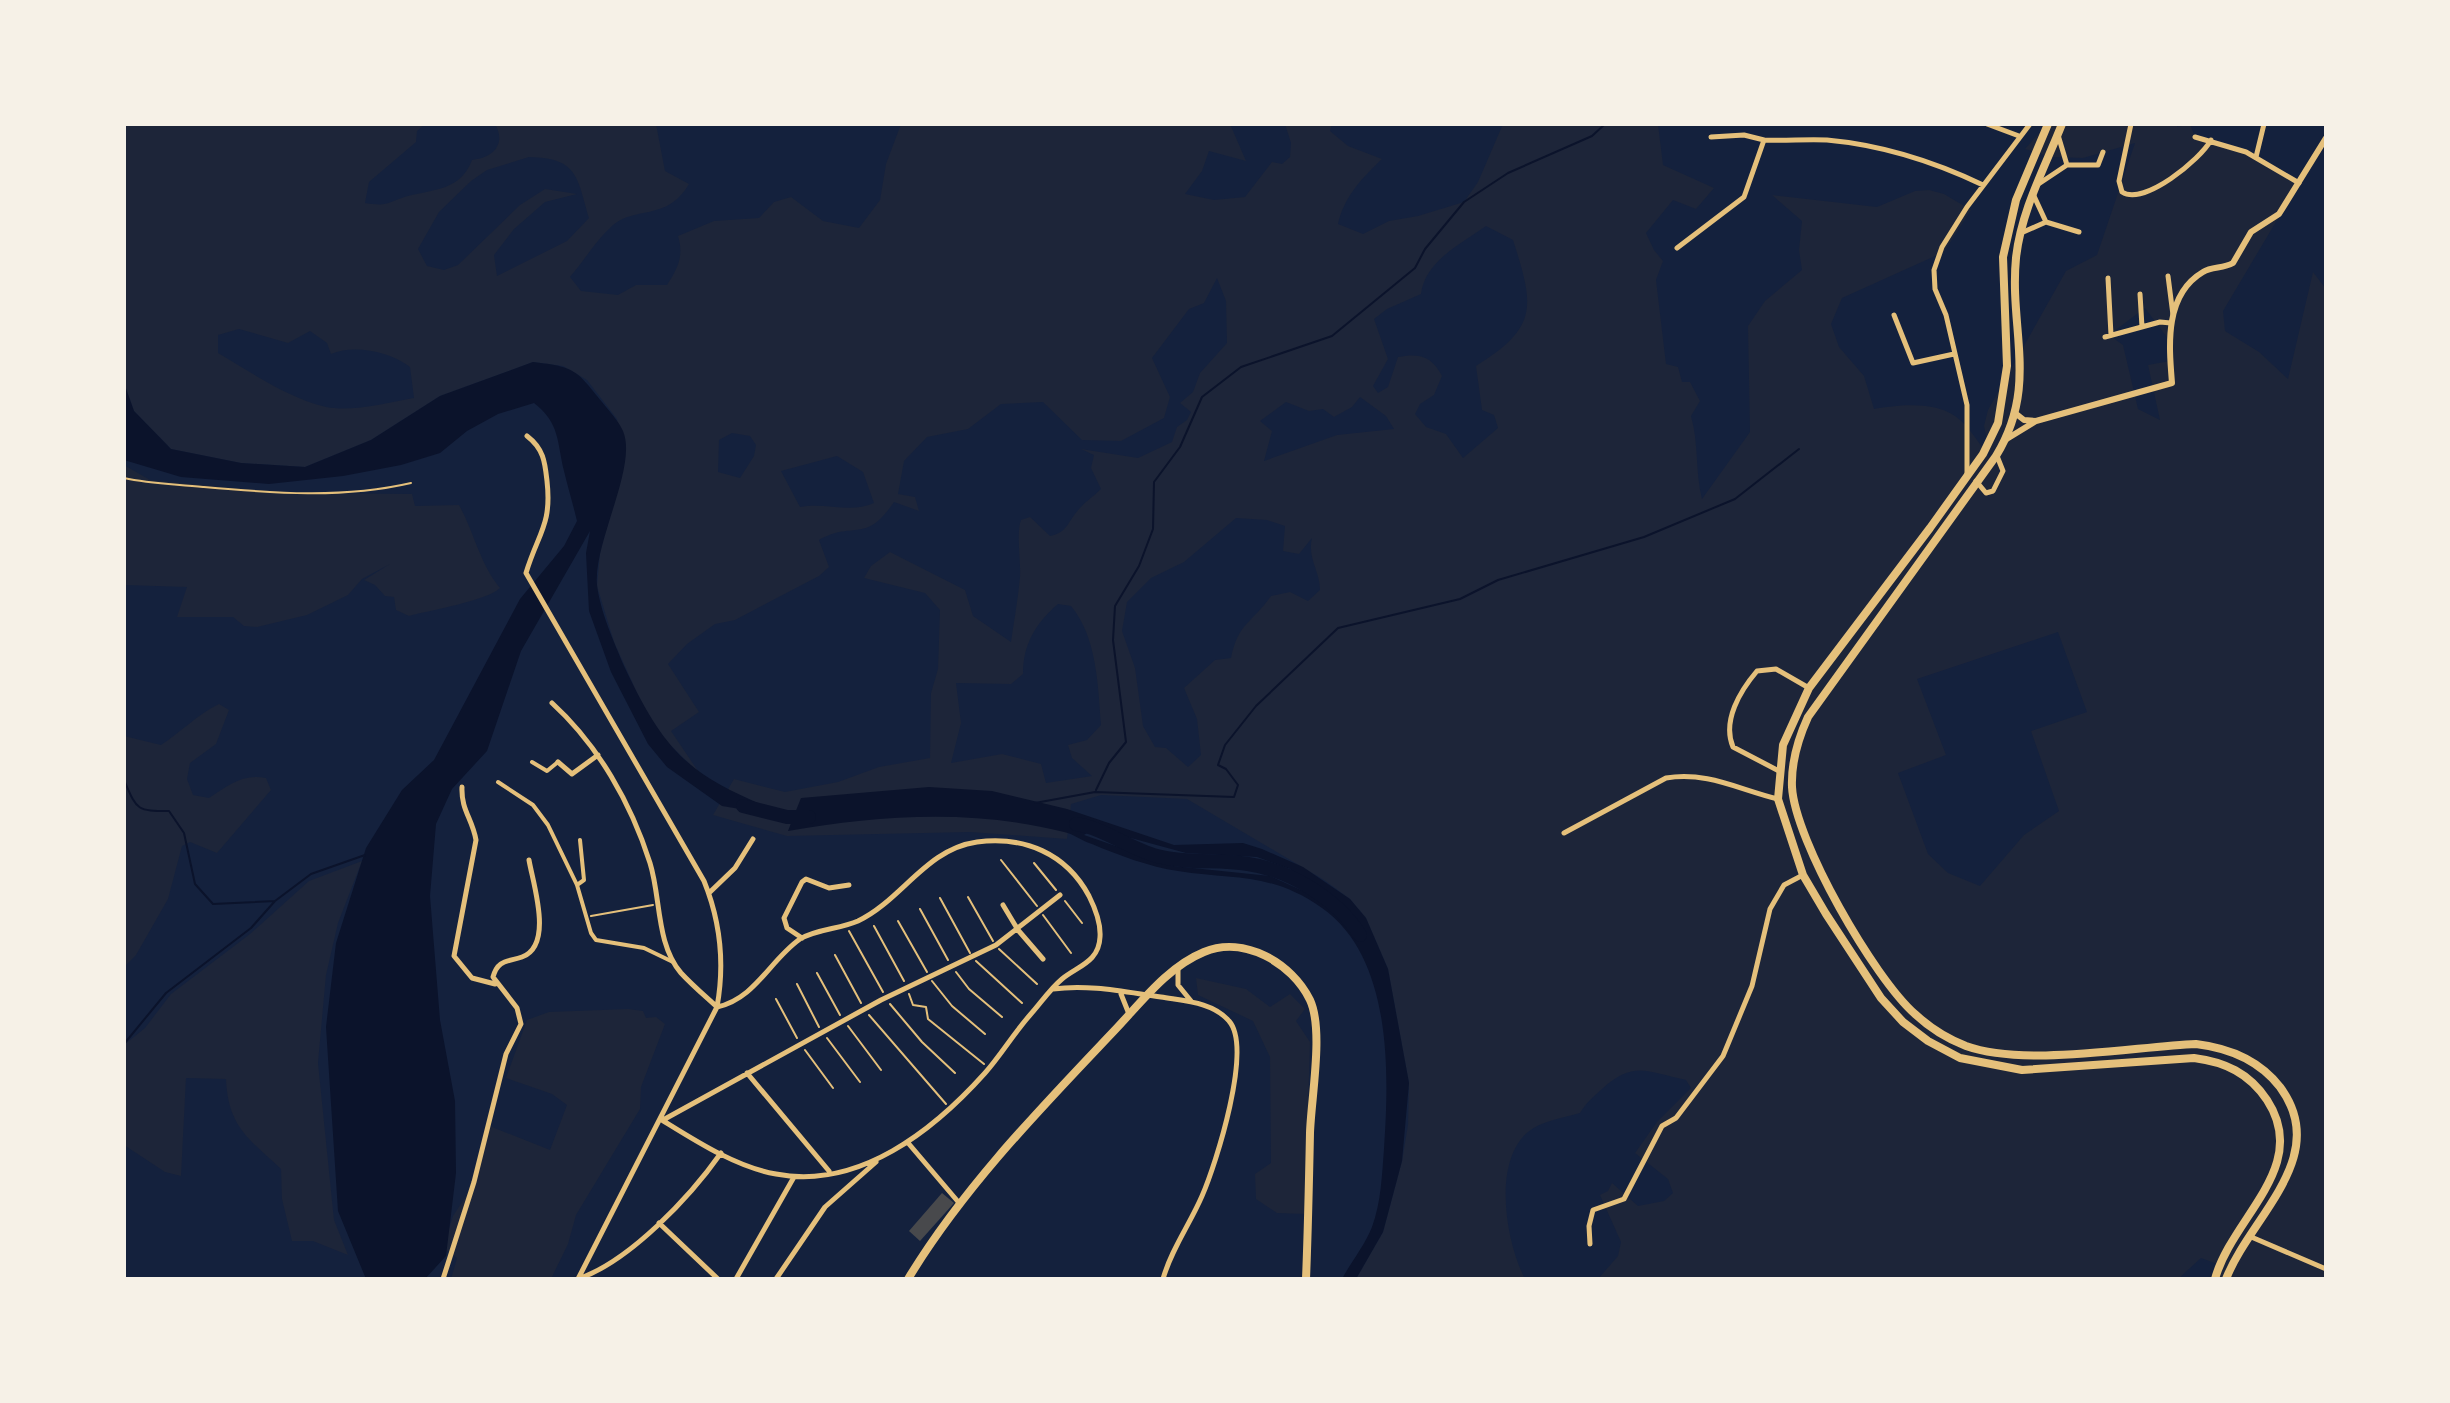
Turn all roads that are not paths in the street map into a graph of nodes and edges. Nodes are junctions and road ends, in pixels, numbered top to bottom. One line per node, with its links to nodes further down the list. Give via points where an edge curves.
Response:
1 (1987, 124): 7 (street)
2 (2030, 124): 10 (street)
3 (2048, 124): 38 (highway, via 2016,200 2003,257 2003,403 1987,446)
4 (2062, 124): 8 (highway)
5 (2131, 124): 14 (street, via 2119,181 2124,195 2146,193 2195,159)
6 (2264, 124): 16 (street)
7 (2002, 127): 10 (street)
8 (2058, 135): 17 (street); 19 (highway)
9 (1711, 137): 13 (street)
10 (2020, 137): 20 (street)
11 (2195, 137): 14 (street)
12 (2326, 138): 18 (street)
13 (1764, 140): 20 (street, via 1878,147 1932,162); 25 (street, via 1744,197)
14 (2211, 140): 16 (street)
15 (2103, 152): 17 (street, via 2098,165)
16 (2256, 157): 18 (street)
17 (2067, 165): 19 (street)
18 (2299, 183): 30 (street, via 2279,214 2251,232 2233,263 2204,271 2192,281)
19 (2038, 184): 21 (highway)
20 (1983, 185): 32 (street, via 1942,247 1934,270)
21 (2033, 196): 22 (street); 24 (highway)
22 (2046, 222): 23 (street); 24 (street)
23 (2079, 232)
24 (2021, 233): 33 (highway, via 2015,277 2021,371)
25 (1677, 248)
26 (2168, 276): 30 (street)
27 (2108, 278): 31 (street, via 2108,336)
28 (2140, 294): 31 (street)
29 (1894, 315): 32 (street, via 1913,363)
30 (2172, 320): 31 (street); 34 (street, via 2172,383)
31 (2142, 327)
32 (1954, 354): 38 (street, via 1969,421)
33 (2015, 413): 34 (street); 36 (highway)
34 (2036, 421): 36 (street)
35 (527, 436): 56 (street, via 545,459 551,497 527,574)
36 (2005, 440): 37 (highway)
37 (1996, 456): 39 (highway); 39 (street, via 2003,471 1993,491 1986,493)
38 (1967, 474): 40 (highway)
39 (1976, 481): 80 (highway, via 1808,717 1793,765 1801,830 1841,909 1895,992 1924,1021 1965,1046 2023,1055 2196,1044 2220,1047 2261,1067 2287,1097 2298,1139 2285,1184)
40 (1809, 688): 45 (highway, via 1788,730); 45 (street, via 1776,669 1757,671 1742,690 1731,720 1728,736 1733,747)
41 (552, 703): 42 (street)
42 (598, 755): 44 (street, via 572,774); 62 (street, via 648,858 665,942)
43 (532, 762): 44 (street, via 547,771)
44 (558, 762)
45 (1779, 771): 48 (highway)
46 (498, 782): 54 (street, via 533,805)
47 (462, 787): 64 (street, via 461,807 476,840 454,956 472,978)
48 (1778, 799): 49 (street, via 1730,783 1681,775); 53 (highway)
49 (1564, 833)
50 (753, 839): 56 (street, via 735,868)
51 (580, 840): 54 (street, via 584,880)
52 (529, 860): 64 (street, via 538,936 532,950 495,968)
53 (1803, 875): 81 (street, via 1784,885 1770,909 1752,986 1723,1056 1676,1118 1662,1126 1624,1199 1593,1210); 91 (highway, via 1881,998 1903,1022 1960,1058 2034,1070 2194,1058 2218,1061 2250,1080 2271,1105 2281,1157 2231,1239)
54 (577, 885): 62 (street, via 596,940 644,948)
55 (849, 885): 60 (street, via 829,888 802,882 784,918 787,928)
56 (709, 893): 69 (street, via 721,937)
57 (1060, 895): 59 (street)
58 (1003, 905): 59 (street)
59 (1018, 930): 61 (street); 71 (street)
60 (802, 938): 65 (street, via 845,925 880,906 945,853 976,842 1020,842 1063,864 1086,892 1098,920 1097,953); 69 (street, via 744,995)
61 (1043, 959)
62 (675, 962): 69 (street)
63 (1178, 967): 67 (highway); 68 (street, via 1178,985); 90 (highway, via 1218,948 1261,953 1290,972 1311,1001)
64 (496, 984): 83 (street, via 517,1008 521,1024 506,1054)
65 (1052, 989): 66 (street, via 1077,985); 73 (street, via 989,1068)
66 (1121, 994): 67 (street); 70 (street)
67 (1149, 995): 68 (street); 70 (highway)
68 (1191, 1002): 89 (street, via 1228,1019 1238,1039 1239,1062 1213,1167)
69 (717, 1007): 72 (street)
70 (1129, 1015): 78 (highway)
71 (747, 1073): 72 (street); 76 (street)
72 (662, 1120): 74 (street); 84 (street)
73 (909, 1144): 75 (street); 78 (street)
74 (721, 1153): 77 (street, via 773,1174); 79 (street)
75 (879, 1159): 76 (street); 87 (street, via 825,1207)
76 (829, 1172): 77 (street)
77 (795, 1176): 86 (street)
78 (961, 1204): 88 (highway)
79 (659, 1223): 84 (street, via 599,1272); 85 (street)
80 (2248, 1236): 82 (street); 92 (highway)
81 (1590, 1244)
82 (2326, 1269)
83 (443, 1279)
84 (578, 1279)
85 (718, 1279)
86 (736, 1279)
87 (776, 1279)
88 (908, 1279)
89 (1163, 1279)
90 (1306, 1279)
91 (2215, 1279)
92 (2226, 1279)

